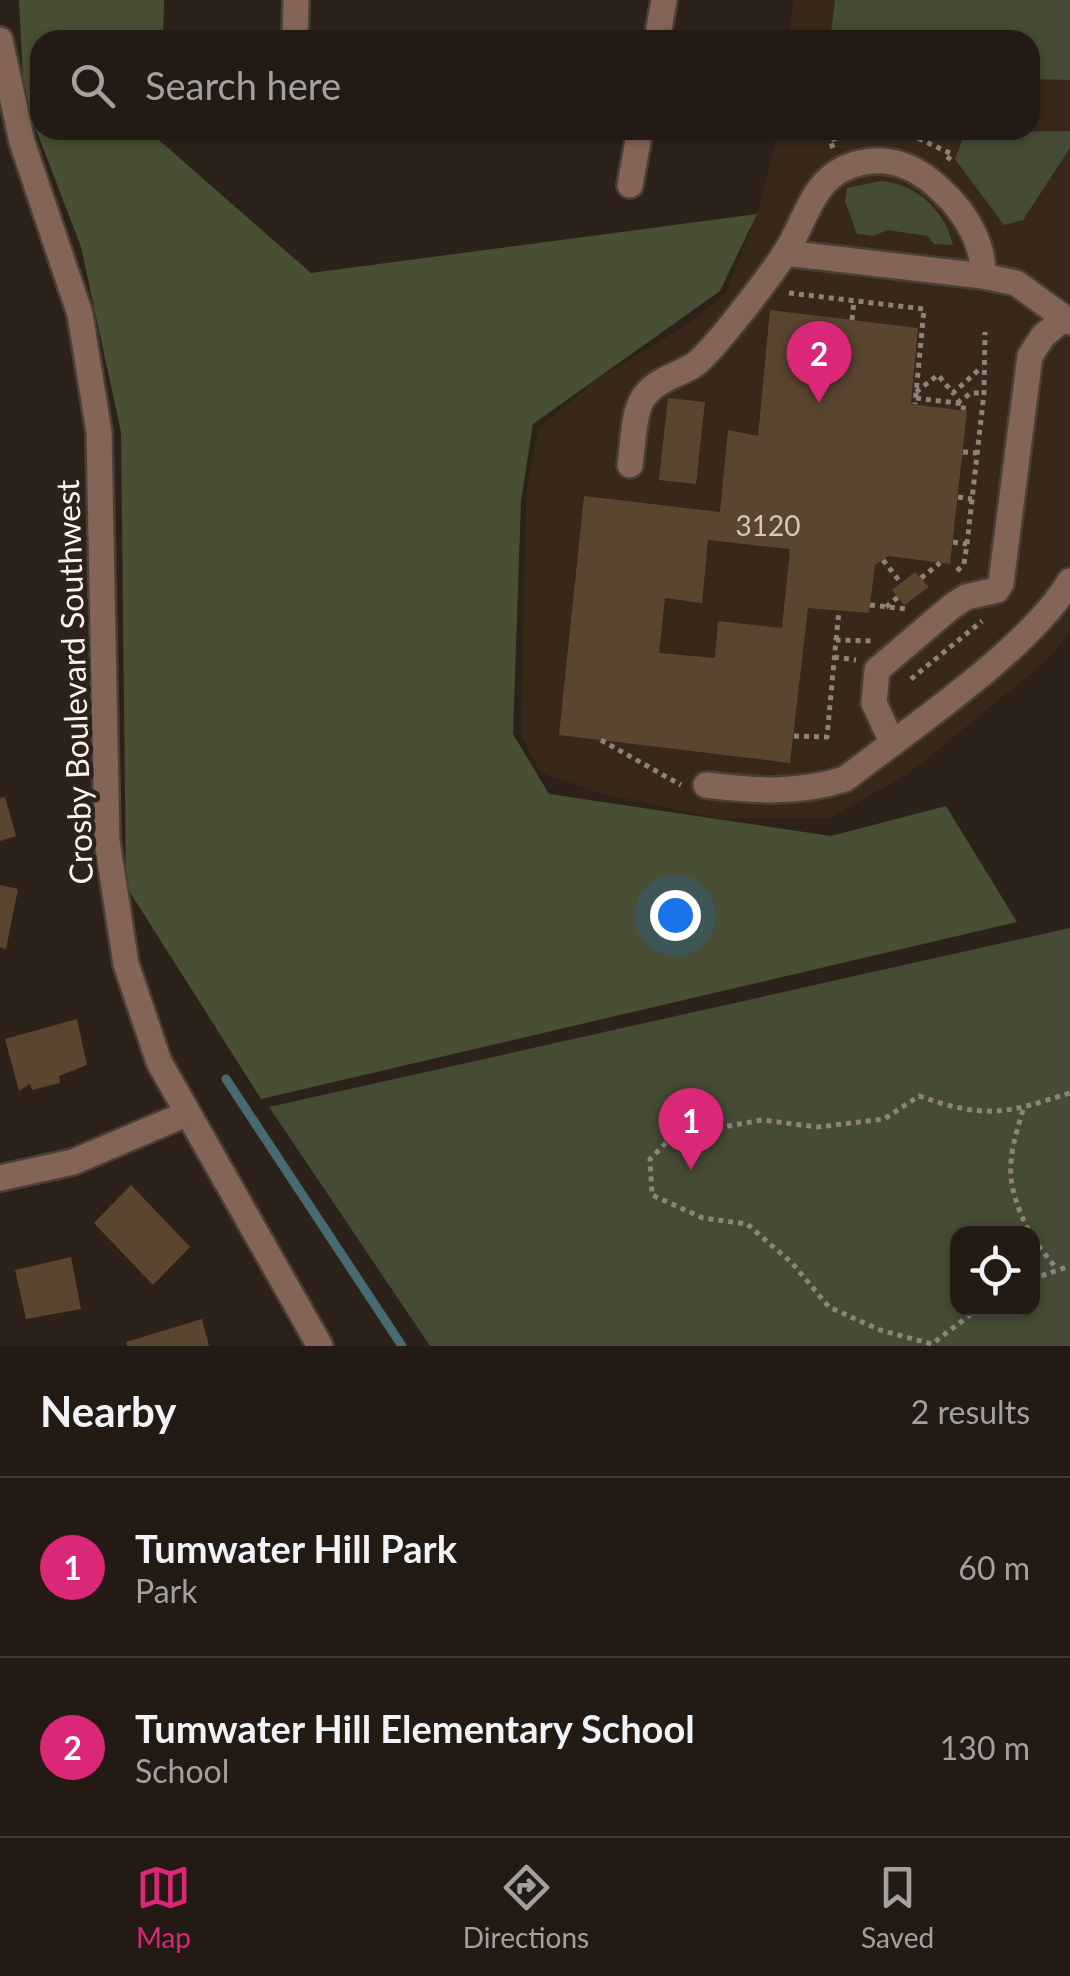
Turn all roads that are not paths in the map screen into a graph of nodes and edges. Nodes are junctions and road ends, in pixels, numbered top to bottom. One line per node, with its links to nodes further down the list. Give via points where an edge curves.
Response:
1 (296, 0): 3 (street)
2 (664, 0): 4 (street)
3 (295, 30)
4 (659, 30)
5 (0, 40): 6 (street, Crosby Boulevard Southwest)
6 (6, 103): 16 (street, Crosby Boulevard Southwest, via 80,314 99,432 107,841 126,964 159,1062)
7 (638, 140): 8 (street)
8 (630, 185)
9 (785, 253): 10 (street); 10 (street, via 827,179 883,160 920,170 947,196 978,238); 12 (street, via 696,364 666,376 642,399)
10 (983, 276): 11 (street, via 1016,283)
11 (1066, 321): 14 (street, via 1042,336 1027,370 998,590 950,607 877,670 874,704)
12 (630, 465)
13 (1070, 580): 14 (street, via 1020,640)
14 (892, 742): 15 (street, via 845,779 810,790)
15 (706, 786)
16 (186, 1114): 17 (street, via 73,1162); 18 (street, Crosby Boulevard Southwest)
17 (0, 1178)
18 (320, 1346)

